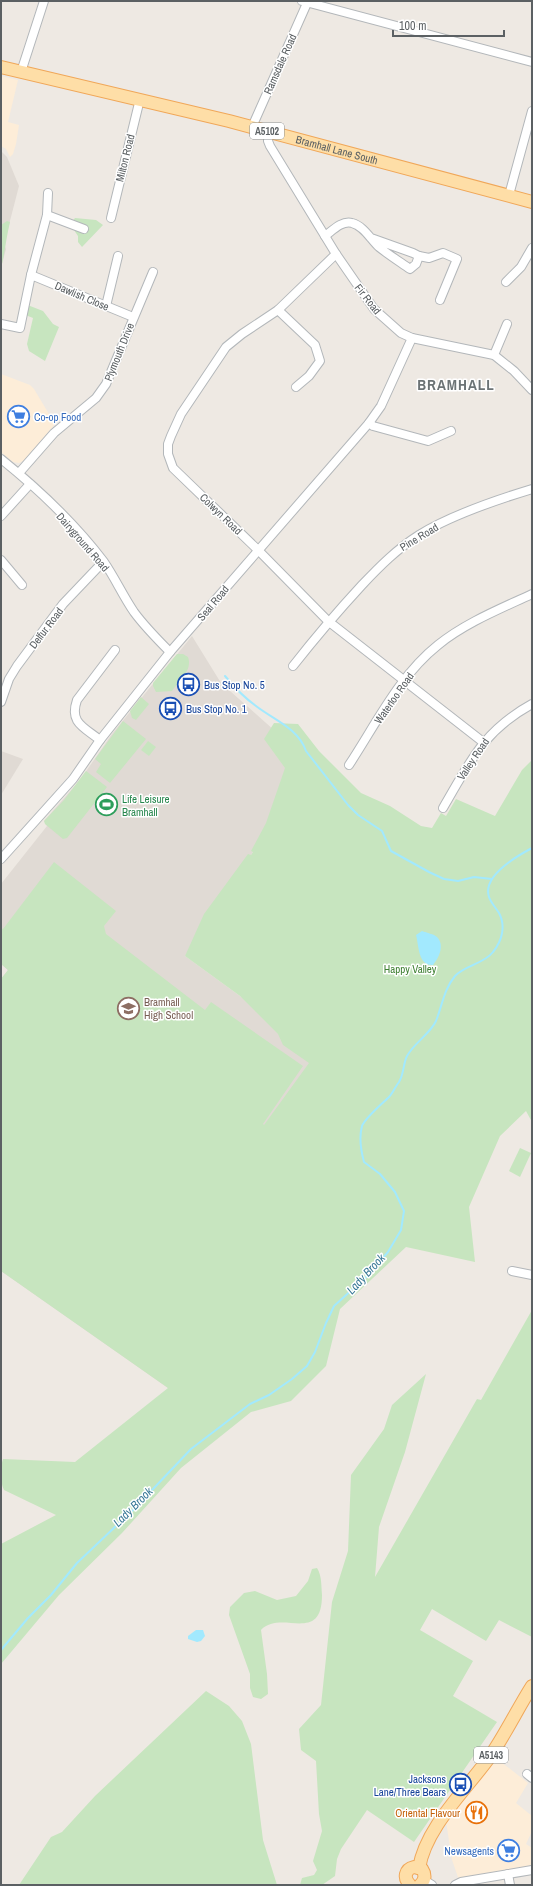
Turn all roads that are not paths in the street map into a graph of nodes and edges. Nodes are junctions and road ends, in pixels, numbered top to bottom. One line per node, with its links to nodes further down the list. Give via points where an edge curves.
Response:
1 (44, 1): 5 (street)
2 (306, 1): 3 (street); 8 (street, Ramsdale Road)
3 (532, 62)
4 (1, 67): 5 (main road, Bramhall Lane South / A5102)
5 (21, 72): 6 (main road, Bramhall Lane South / A5102)
6 (140, 99): 8 (main road, Bramhall Lane South / A5102); 14 (street, Milton Road)
7 (532, 111): 11 (street)
8 (252, 127): 9 (main road, Bramhall Lane South / A5102)
9 (268, 132): 11 (main road, Bramhall Lane South / A5102); 16 (street, Fir Road, via 270,146)
10 (48, 193): 13 (street)
11 (509, 195): 12 (main road, Bramhall Lane South / A5102)
12 (532, 202)
13 (47, 216): 15 (street); 23 (street)
14 (111, 218)
15 (84, 229)
16 (324, 236): 17 (street, via 343,223 352,223 363,229); 19 (street, Fir Road)
17 (370, 238): 21 (street); 21 (street, via 410,269 416,264)
18 (532, 248): 24 (street, via 521,267)
19 (336, 254): 27 (street, Colwyn Road); 31 (street, Fir Road, via 374,309 401,333)
20 (118, 256): 26 (street)
21 (419, 256): 25 (street, via 429,258 443,253 457,258)
22 (153, 272): 28 (street, Plymouth Drive)
23 (31, 275): 26 (street, Dawlish Close); 29 (street, via 20,328)
24 (506, 282)
25 (440, 300)
26 (106, 306): 28 (street, Dawlish Close)
27 (278, 310): 33 (street, via 315,345 320,361 309,376); 42 (street, Colwyn Road, via 226,347 181,414 169,440 168,449 173,468)
28 (133, 317): 38 (street, Plymouth Drive, via 106,384 96,398 54,433)
29 (1, 324)
30 (507, 324): 32 (street)
31 (412, 338): 32 (street, Fir Road); 35 (street, Seal Road, via 381,406)
32 (494, 355): 34 (street, Fir Road, via 505,362)
33 (296, 387)
34 (532, 390)
35 (369, 423): 36 (street, via 428,441); 42 (street, Seal Road)
36 (451, 431)
37 (1, 459): 38 (street, Dairyground Road)
38 (19, 473): 39 (street, Dairyground Road)
39 (30, 484): 41 (street); 44 (street, Dairyground Road, via 70,523)
40 (532, 489): 47 (street, Pine Road, via 501,499 420,534 393,553)
41 (1, 516)
42 (258, 550): 47 (street, Colwyn Road); 49 (street, Seal Road)
43 (1, 560): 45 (street)
44 (103, 562): 49 (street, Dairyground Road, via 133,611); 52 (street, Delfur Road, via 63,604 17,666 9,679)
45 (22, 586)
46 (532, 594): 51 (street, Waterloo Road, via 490,613 450,636)
47 (328, 621): 50 (street, Pine Road); 51 (street, Colwyn Road)
48 (115, 650): 54 (street, via 74,707 76,721)
49 (170, 652): 54 (street, Seal Road)
50 (293, 666)
51 (404, 681): 55 (street, Colwyn Road); 56 (street, Waterloo Road)
52 (1, 702)
53 (532, 704): 55 (street, Valley Road, via 513,716)
54 (100, 740): 58 (street, Seal Road, via 73,779)
55 (483, 742): 57 (street, Valley Road)
56 (349, 765)
57 (443, 808)
58 (1, 859)
59 (512, 1271): 60 (street)
60 (532, 1275)
61 (532, 1686): 62 (main road, A5143, via 491,1754 435,1830 425,1848)
62 (419, 1868): 65 (main road, via 412,1867 408,1870); 66 (main road, via 424,1872)
63 (532, 1870): 64 (street)
64 (508, 1874): 67 (street); 68 (street)
65 (406, 1884)
66 (425, 1884)
67 (454, 1885)
68 (510, 1885)

